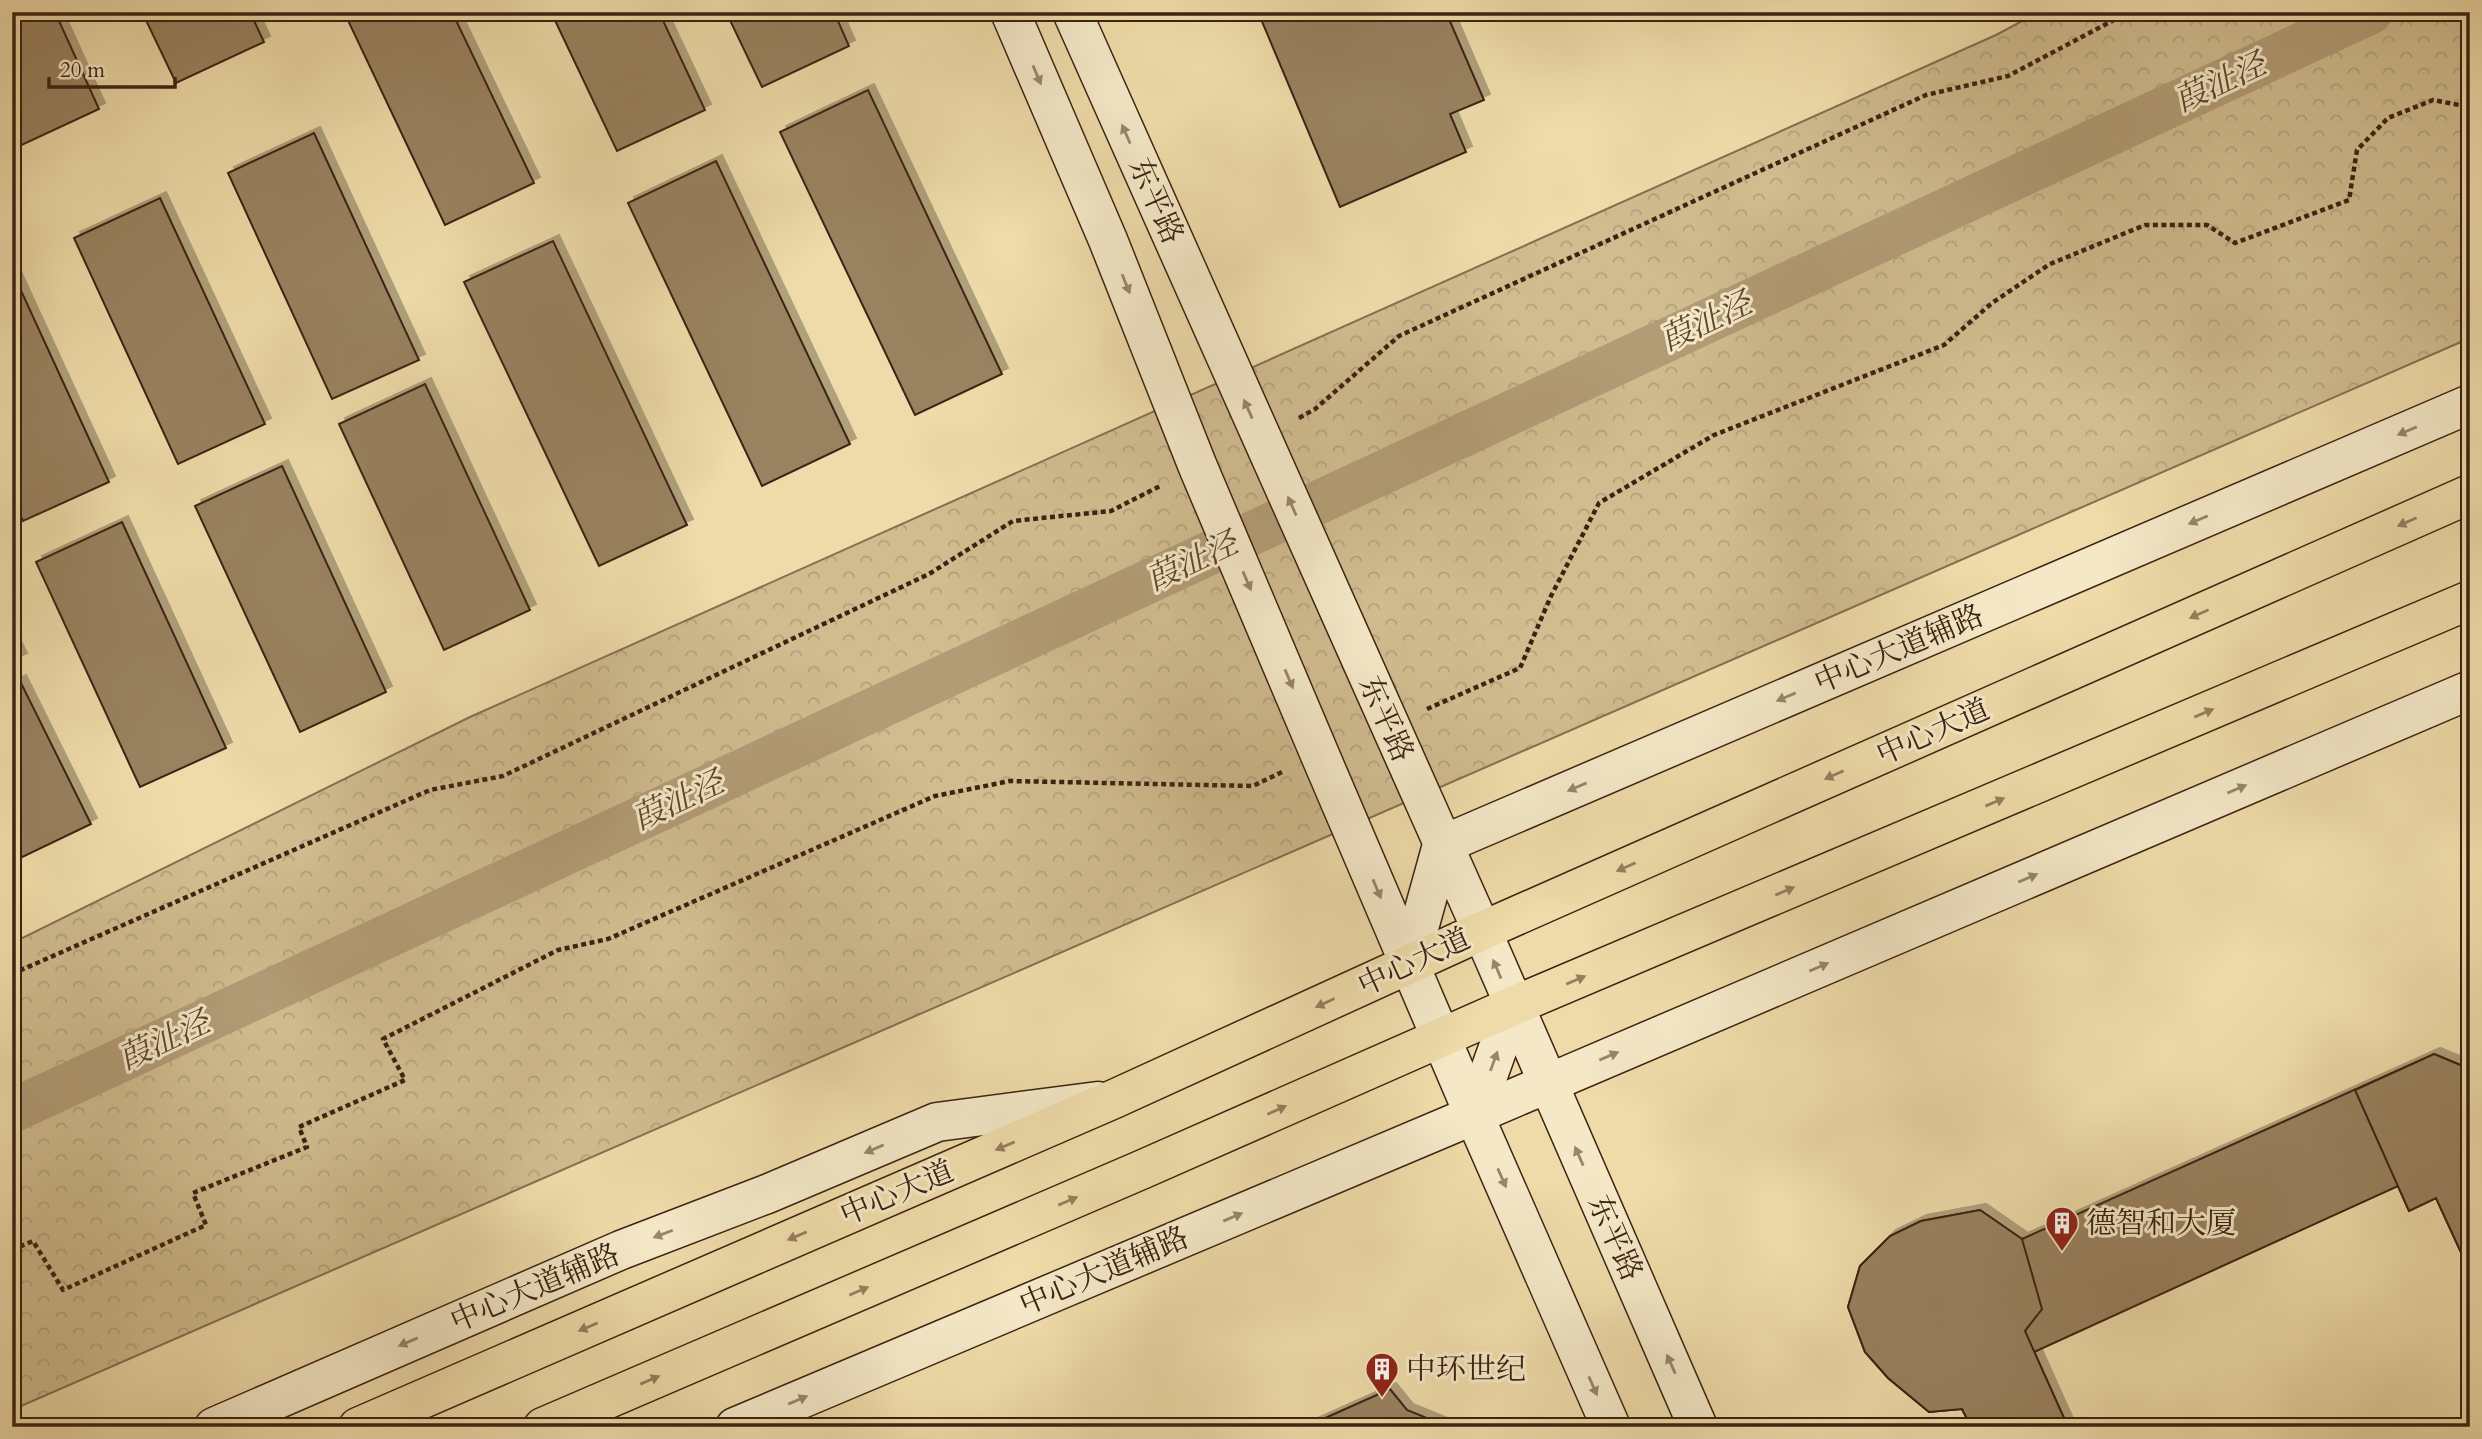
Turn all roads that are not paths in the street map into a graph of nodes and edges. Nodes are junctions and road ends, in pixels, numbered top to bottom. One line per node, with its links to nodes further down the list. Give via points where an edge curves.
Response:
1 (1010, 12): 9 (main road, 东平路, one-way to 9)
2 (1072, 12): 7 (main road, 东平路, one-way to 2)
3 (2470, 404): 7 (main road, 中心大道辅路, one-way to 7)
4 (2470, 494): 8 (main road, 中心大道, one-way to 8)
5 (2470, 600): 10 (main road, one-way to 5)
6 (2470, 690): 12 (main road, 中心大道辅路, one-way to 6)
7 (1443, 845): 8 (main road, 东平路); 9 (main road)
8 (1482, 931): 9 (main road, 中心大道); 10 (main road, 东平路, one-way to 8)
9 (1409, 964): 11 (main road, 东平路); 13 (main road, 中心大道, one-way to 13)
10 (1513, 1006): 11 (main road); 12 (main road, 东平路); 14 (main road, one-way to 10)
11 (1442, 1038): 14 (main road, 东平路); 17 (main road, one-way to 11)
12 (1546, 1083): 14 (main road, 中心大道辅路); 20 (main road, 东平路, one-way to 12)
13 (1114, 1099): 15 (main road, 中心大道辅路, one-way to 15, via 937,1122 621,1250); 16 (main road, 中心大道, one-way to 16)
14 (1474, 1115): 18 (main road, 中心大道辅路, one-way to 14); 19 (main road, 东平路, one-way to 19)
15 (214, 1427)
16 (358, 1427)
17 (543, 1427)
18 (735, 1427)
19 (1611, 1427)
20 (1698, 1427)

